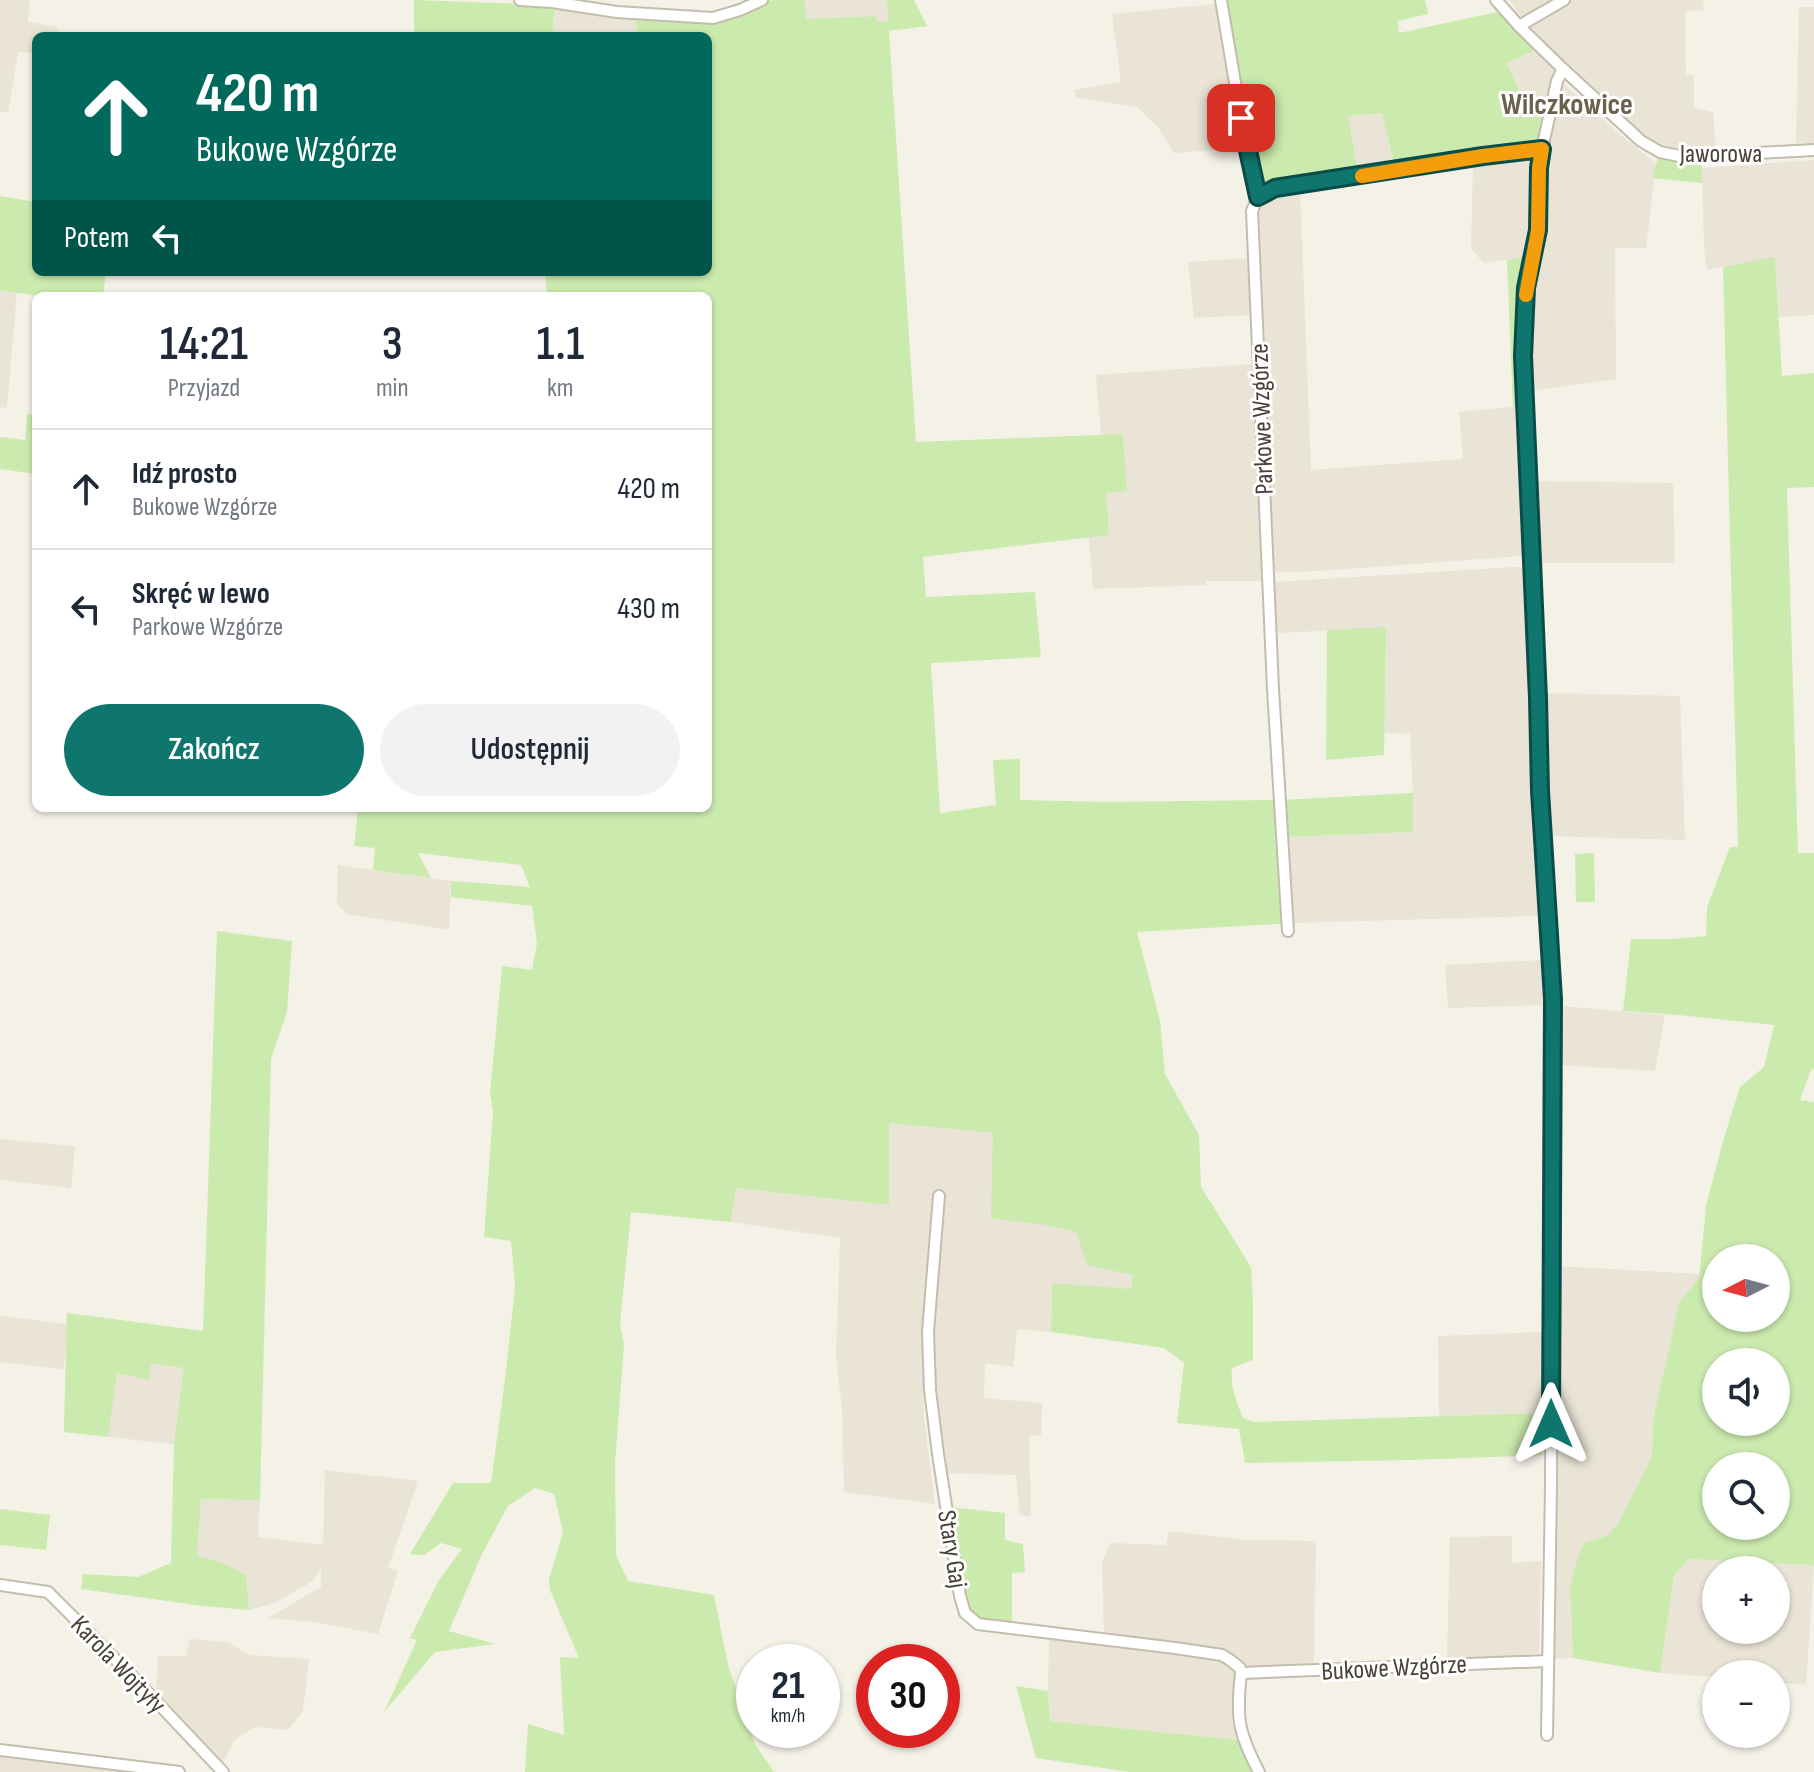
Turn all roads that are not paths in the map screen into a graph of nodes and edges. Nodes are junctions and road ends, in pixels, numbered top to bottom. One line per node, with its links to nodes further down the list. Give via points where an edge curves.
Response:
1 (520, 0): 2 (street, via 713,18)
2 (762, 0)
3 (1221, 0): 10 (street, Parkowe Wzgórze)
4 (1496, 0): 6 (street, Jaworowa)
5 (1564, 0): 6 (street)
6 (1519, 26): 7 (street, Jaworowa)
7 (1563, 69): 8 (street); 9 (street, Jaworowa, via 1660,152 1684,157)
8 (1542, 149): 10 (street, via 1275,188); 14 (street, via 1523,356 1553,999)
9 (1814, 150)
10 (1258, 197): 11 (street, Parkowe Wzgórze, via 1252,211)
11 (1288, 931)
12 (939, 1196): 15 (street, Stary Gaj, via 928,1332 930,1390 965,1613 978,1624 1222,1655)
13 (0, 1585): 19 (street, Karola Wojtyły, via 48,1592)
14 (1547, 1661): 15 (street, Bukowe Wzgórze); 16 (street)
15 (1241, 1673): 20 (street, via 1239,1728)
16 (1547, 1735)
17 (0, 1750): 18 (street)
18 (179, 1772)
19 (223, 1772)
20 (1259, 1772)

